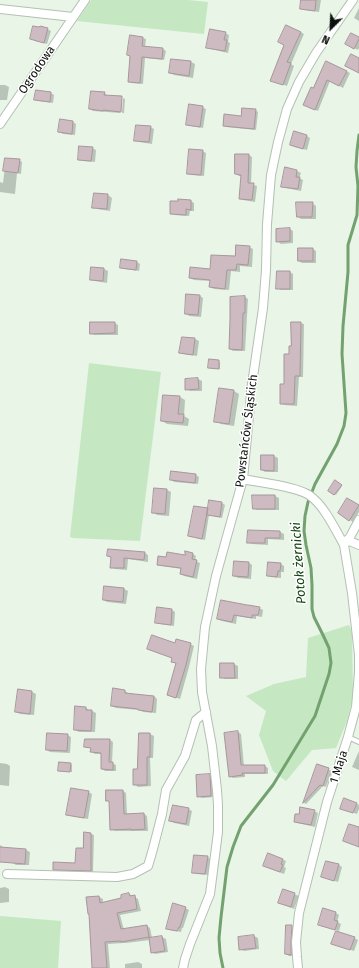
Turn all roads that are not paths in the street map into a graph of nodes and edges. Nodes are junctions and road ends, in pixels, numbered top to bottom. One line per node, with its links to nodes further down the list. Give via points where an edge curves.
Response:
1 (85, 0): 4 (street, Ogrodowa)
2 (353, 0): 6 (street, Powstańców Śląskich, via 299,82 287,109 278,142 271,175 263,308 251,391)
3 (0, 9): 4 (street)
4 (73, 17): 5 (street, Ogrodowa)
5 (0, 124)
6 (243, 479): 8 (street, via 288,487 309,494 320,505); 11 (street, Powstańców Śląskich, via 228,529 205,626 201,669)
7 (359, 520): 8 (street)
8 (346, 543): 9 (street); 10 (street, 1 Maja)
9 (359, 545)
10 (359, 650): 12 (street, 1 Maja, via 356,707)
11 (206, 712): 14 (street, via 196,720 185,756 166,790 148,866 133,874 117,877); 15 (street, Powstańców Śląskich, via 218,805 218,832 210,894 190,944)
12 (348, 737): 13 (lane); 16 (street, 1 Maja, via 327,802 299,913 296,942)
13 (359, 742)
14 (7, 874)
15 (184, 968)
16 (298, 968)

